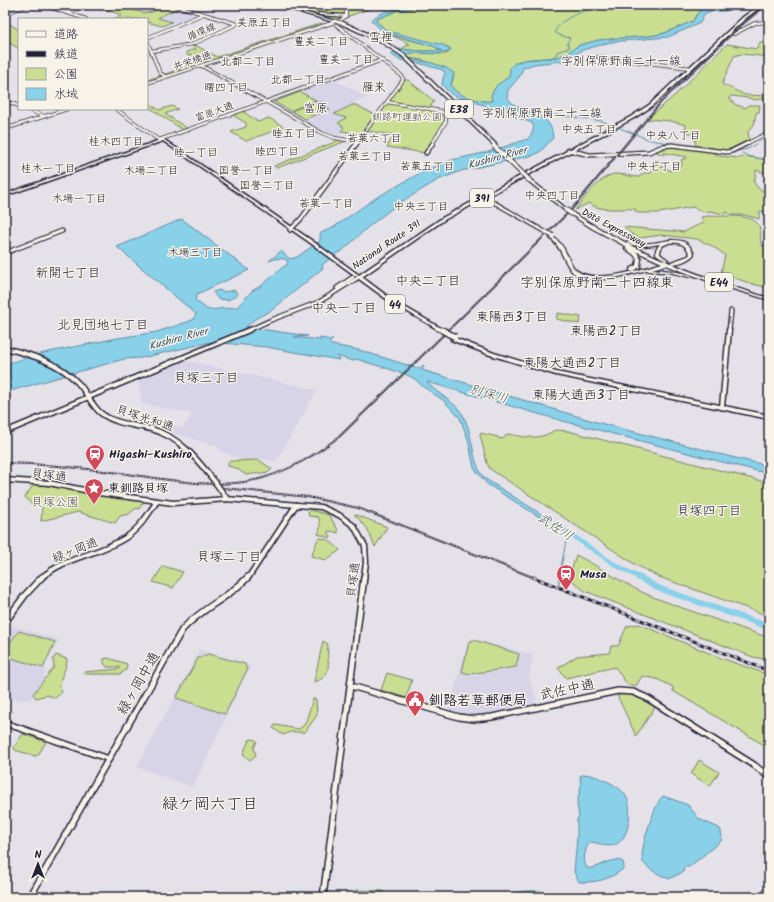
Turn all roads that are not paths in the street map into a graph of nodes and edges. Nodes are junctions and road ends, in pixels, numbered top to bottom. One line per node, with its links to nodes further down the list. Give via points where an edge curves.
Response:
1 (27, 5): 11 (street)
2 (43, 5): 12 (street)
3 (86, 5): 12 (street)
4 (174, 5): 13 (street, 循環線)
5 (277, 5): 10 (highway, Dōtō Expressway / E38); 16 (highway, Dōtō Expressway / E38)
6 (295, 5): 9 (street)
7 (375, 5): 9 (street)
8 (762, 5): 19 (highway, 391)
9 (348, 6): 14 (street)
10 (295, 10): 14 (highway); 16 (highway, Dōtō Expressway / E38)
11 (5, 13)
12 (67, 13): 15 (street)
13 (204, 14): 20 (street); 23 (street, 循環線, via 237,24 193,44)
14 (347, 16): 16 (street, 共栄橋通); 18 (street)
15 (83, 18)
16 (335, 22): 18 (highway, Dōtō Expressway / E38, bridge); 25 (street); 26 (street, 共栄橋通)
17 (769, 22): 19 (street, via 755,23 734,34)
18 (342, 23): 22 (highway, Dōtō Expressway / E38); 22 (highway, Dōtō Expressway / E38)
19 (727, 34): 27 (highway, 391)
20 (148, 40)
21 (148, 42): 23 (street)
22 (394, 49): 46 (highway, Dōtō Expressway / E38, bridge, via 529,179)
23 (152, 51): 28 (street, via 160,73)
24 (598, 57): 27 (street)
25 (382, 60): 31 (street, 富原大通); 32 (street, via 403,79)
26 (202, 66): 28 (street, 共栄橋通); 31 (street)
27 (691, 68): 42 (highway, 391, via 657,101)
28 (166, 77): 29 (street, 共栄橋通)
29 (148, 83)
30 (5, 101): 33 (street)
31 (266, 102): 40 (street, 富原大通); 41 (street, via 326,135)
32 (387, 102): 41 (street); 43 (street, via 441,111 446,116 446,121)
33 (18, 106)
34 (29, 110): 37 (street)
35 (64, 110): 37 (street)
36 (117, 110): 40 (street)
37 (44, 116): 38 (street)
38 (5, 129)
39 (769, 132): 42 (street, via 726,152 672,145 646,152 586,155)
40 (162, 140): 44 (highway); 49 (highway, 44)
41 (358, 142): 49 (street)
42 (569, 150): 45 (highway, 391)
43 (426, 153)
44 (5, 196)
45 (483, 196): 54 (highway, bridge, via 552,236 562,246 574,271 582,276 600,278); 55 (highway, 391, via 419,234)
46 (573, 213): 47 (highway, Dōtō Expressway / E38); 48 (highway, Dōtō Expressway / E38)
47 (578, 218): 52 (highway, Dōtō Expressway / E38, via 625,244); 54 (highway, via 637,255 640,262)
48 (592, 225): 52 (highway, Dōtō Expressway / E38); 52 (highway, via 635,244 648,245 672,241 690,248 690,257)
49 (291, 230): 55 (highway, 44)
50 (62, 231): 51 (street)
51 (5, 252)
52 (668, 263): 53 (highway, Dōtō Expressway / E44); 53 (highway, via 687,256 689,252 680,244 662,244 658,249 658,254 662,258); 54 (highway); 56 (highway, Dōtō Expressway / E44)
53 (678, 266): 57 (highway, Dōtō Expressway / E44)
54 (633, 271): 56 (highway, via 679,273)
55 (356, 277): 60 (street, via 319,302); 61 (highway, 44, bridge, via 389,303 454,338 497,356 556,373)
56 (736, 289): 57 (highway, Dōtō Expressway / E44)
57 (769, 298)
58 (731, 311): 61 (street)
59 (5, 348): 60 (street, 貝塚光和通, via 56,366 77,382)
60 (88, 397): 63 (street); 65 (street, 貝塚光和通, bridge, via 97,410 107,417 166,434 181,442)
61 (722, 406): 62 (highway, 44)
62 (769, 416)
63 (5, 432)
64 (5, 480): 66 (street, 貝塚通, via 49,483)
65 (227, 500): 66 (street, 貝塚通, via 179,504); 67 (street, 貝塚通)
66 (157, 501): 68 (street, 緑ヶ岡通, via 141,524 125,538 45,574 32,586)
67 (296, 505): 69 (street, 貝塚通, via 321,507 339,515 354,526 364,546 366,562); 71 (street, 緑ヶ岡中通, via 248,578 194,617 186,626)
68 (5, 622)
69 (351, 686): 72 (street, 武佐中通, via 474,719 618,691 633,692 670,712); 74 (street, 貝塚通)
70 (5, 723): 71 (street)
71 (109, 759): 73 (street, 緑ヶ岡中通)
72 (769, 777)
73 (30, 897)
74 (323, 897)

